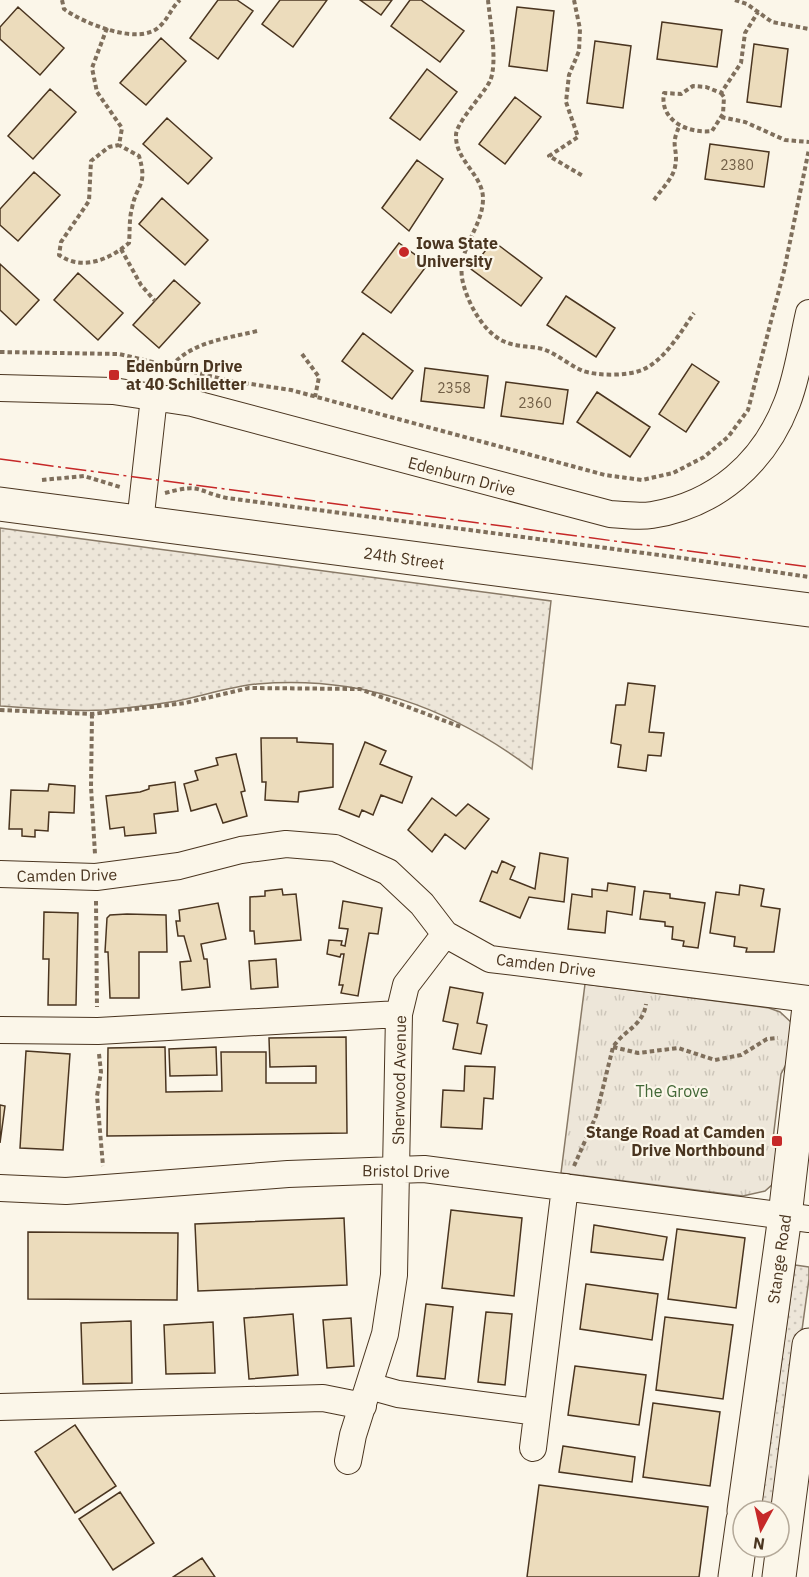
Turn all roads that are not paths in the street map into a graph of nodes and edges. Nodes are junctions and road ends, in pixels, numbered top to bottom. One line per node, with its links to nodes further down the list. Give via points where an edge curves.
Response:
1 (809, 313): 3 (street, Edenburn Drive, via 788,402 773,434 749,466 723,488 696,502 651,515 600,512 192,403)
2 (0, 388): 3 (street, Edenburn Drive, via 113,391)
3 (154, 397): 5 (street)
4 (0, 504): 5 (main road, 24th Street)
5 (140, 523): 6 (main road, 24th Street)
6 (809, 610)
7 (0, 874): 8 (street, Camden Drive, via 96,877 179,866 241,850 286,844 335,848 388,872 422,904)
8 (444, 934): 9 (street, Camden Drive, via 490,959); 11 (street, Sherwood Avenue, via 406,985)
9 (809, 999)
10 (809, 1007): 16 (main road, Stange Road)
11 (399, 1014): 12 (street, via 98,1032); 13 (street, Sherwood Avenue)
12 (0, 1030)
13 (397, 1168): 14 (street, Bristol Drive); 15 (street, Bristol Drive, via 66,1191); 18 (street, Sherwood Avenue, via 394,1275 385,1334)
14 (568, 1187): 16 (street, Bristol Drive); 20 (street)
15 (0, 1188)
16 (797, 1218): 23 (main road, Stange Road)
17 (809, 1345): 26 (main road)
18 (366, 1396): 19 (street); 20 (street, via 398,1394); 22 (street, Sherwood Avenue)
19 (0, 1407)
20 (537, 1412): 21 (street)
21 (533, 1448)
22 (348, 1461)
23 (746, 1499)
24 (738, 1559): 25 (main road)
25 (735, 1577)
26 (779, 1577)

